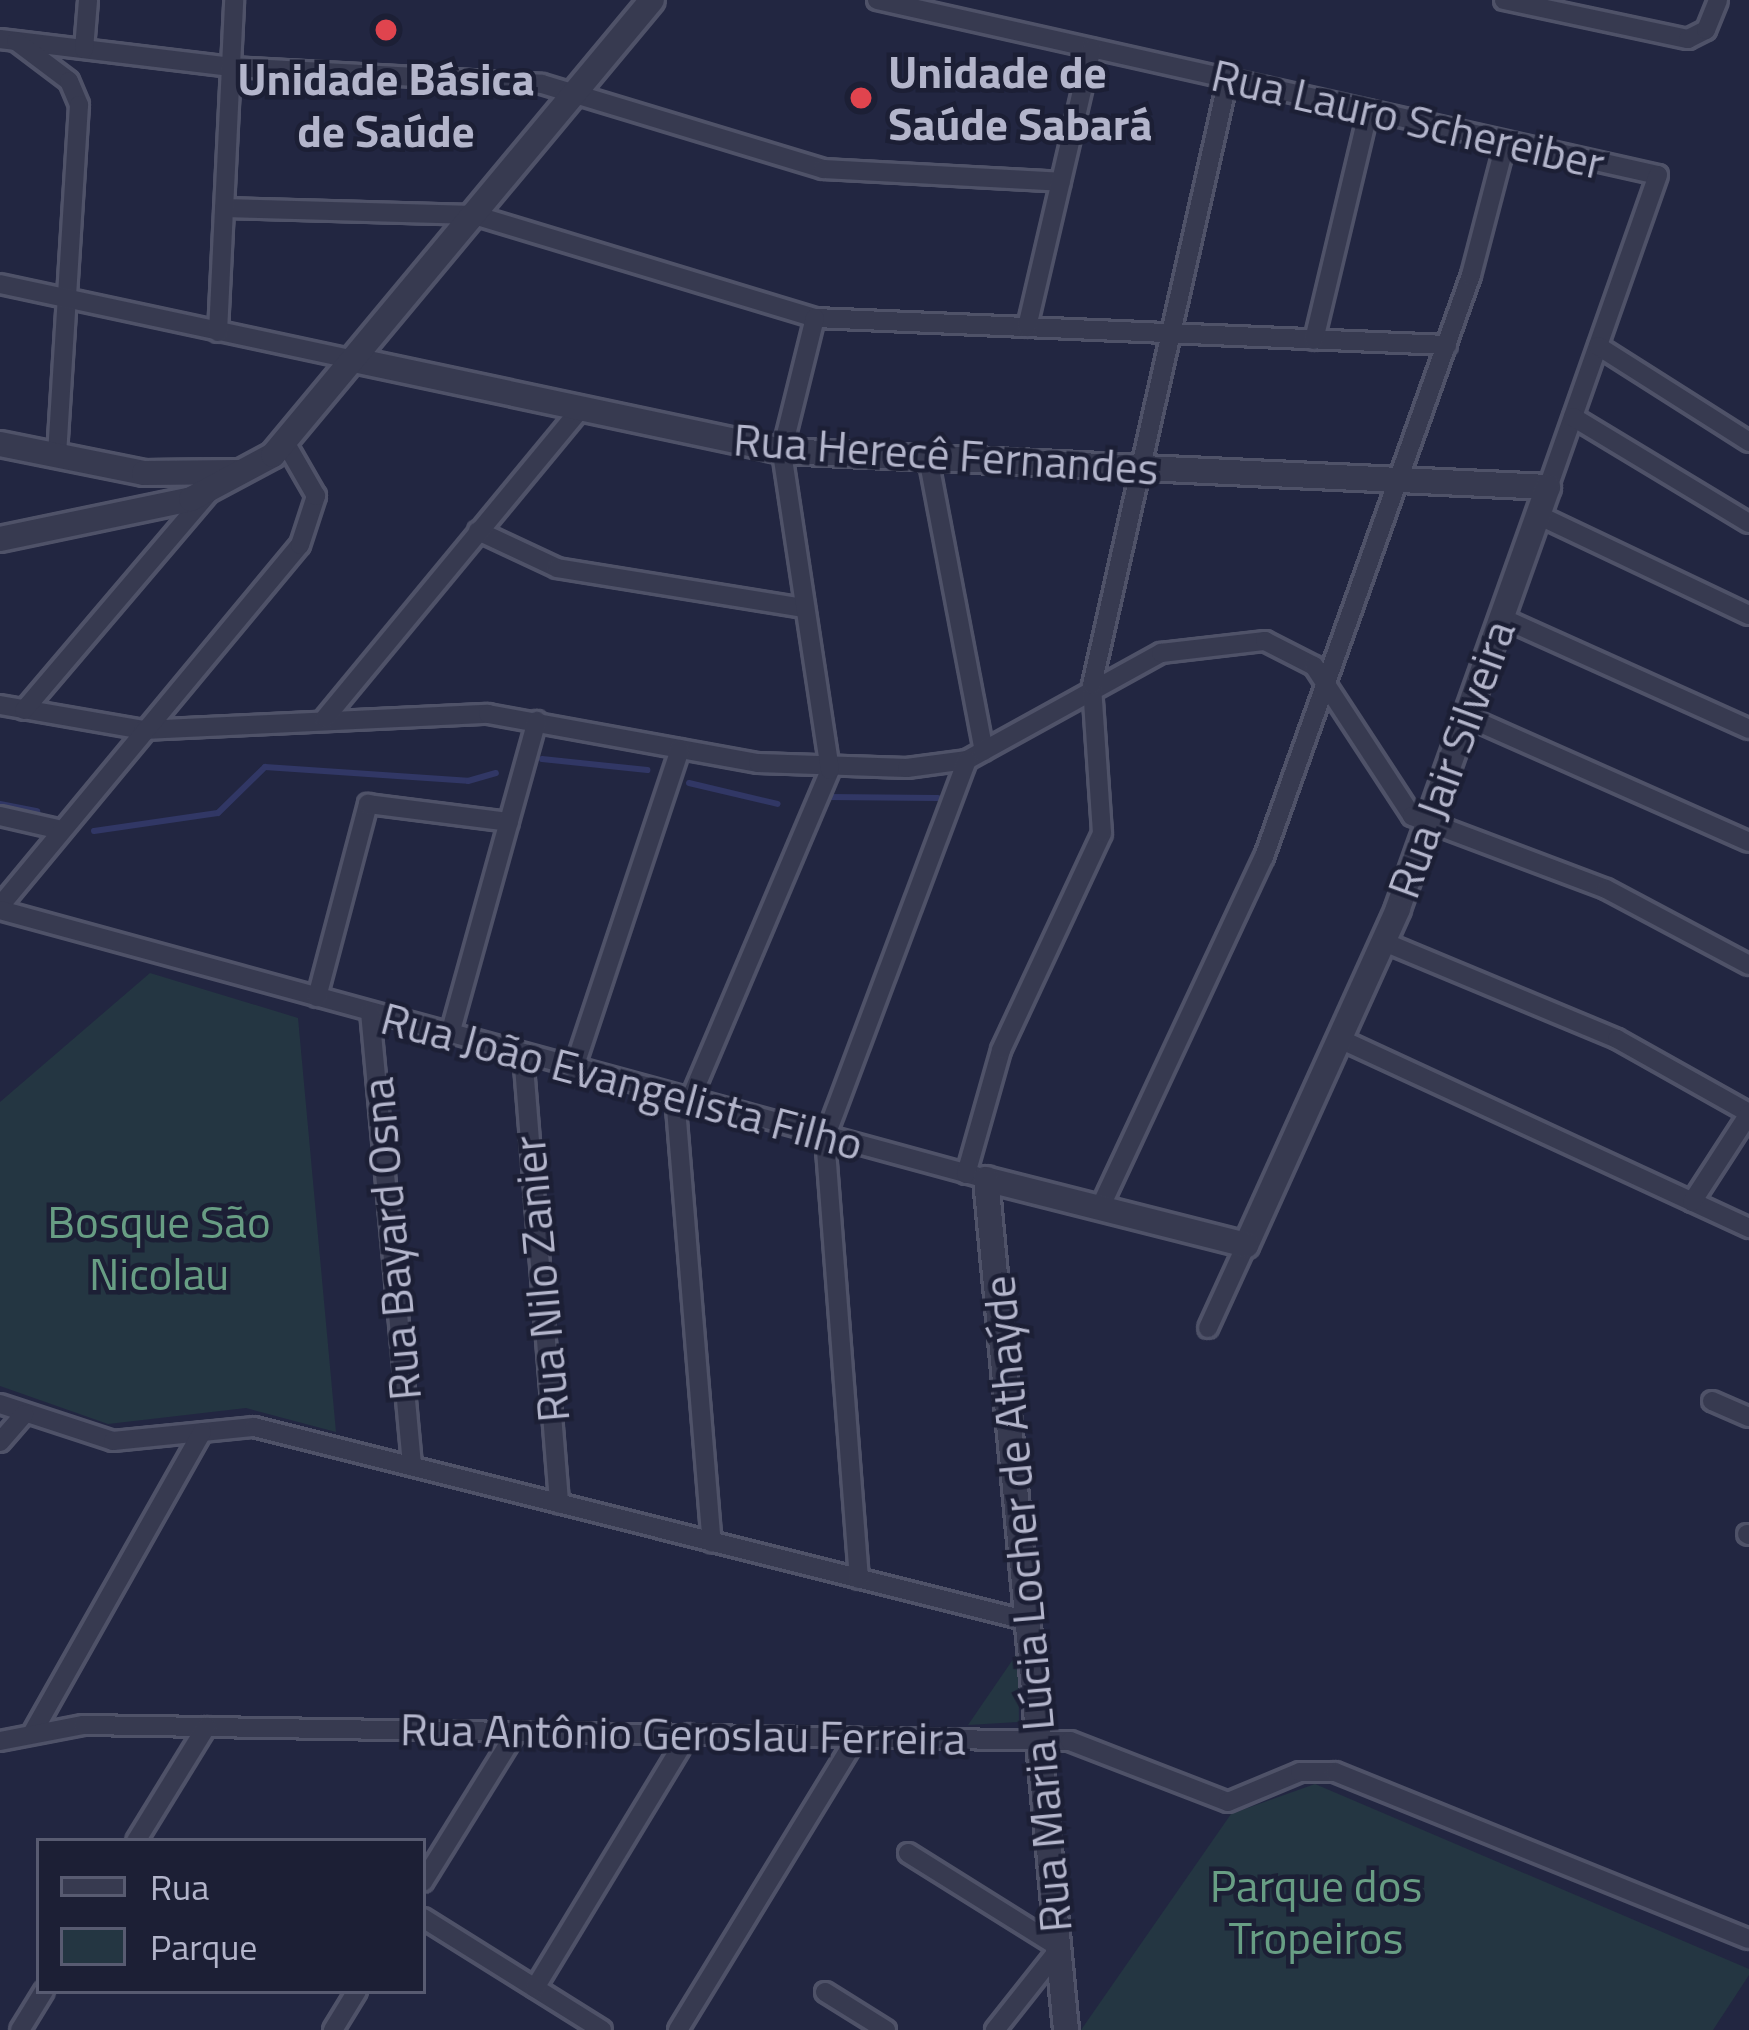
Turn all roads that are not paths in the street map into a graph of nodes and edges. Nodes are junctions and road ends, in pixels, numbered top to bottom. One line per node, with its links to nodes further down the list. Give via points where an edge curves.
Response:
1 (88, 0): 9 (street)
2 (234, 0): 10 (street)
3 (652, 0): 12 (street)
4 (878, 0): 8 (street, Rua Lauro Schereiber)
5 (1504, 0): 6 (street, via 1688,39 1706,30)
6 (1718, 0)
7 (8, 40): 9 (street); 20 (street, via 69,81 79,105)
8 (1091, 48): 11 (street, Rua Lauro Schereiber); 16 (street)
9 (84, 49): 10 (street)
10 (231, 67): 12 (street); 17 (street)
11 (1228, 79): 13 (street, Rua Lauro Schereiber); 24 (street)
12 (576, 92): 16 (street, via 823,169); 18 (street)
13 (1369, 110): 14 (street, Rua Lauro Schereiber); 25 (street)
14 (1506, 141): 15 (street, Rua Lauro Schereiber); 26 (street)
15 (1658, 175): 27 (street, Rua Jair Silveira)
16 (1060, 182): 22 (street)
17 (224, 208): 18 (street); 23 (street)
18 (474, 214): 21 (street); 28 (street)
19 (0, 284): 20 (street, Rua Herecê Fernandes)
20 (71, 300): 23 (street, Rua Herecê Fernandes); 35 (street)
21 (815, 318): 22 (street); 34 (street)
22 (1027, 327): 24 (street)
23 (218, 332): 28 (street, Rua Herecê Fernandes)
24 (1171, 333): 25 (street); 37 (street)
25 (1314, 340): 26 (street)
26 (1447, 345): 39 (street)
27 (1598, 346): 30 (street, Rua Jair Silveira); 32 (street)
28 (354, 360): 29 (street, Rua Herecê Fernandes); 31 (street)
29 (580, 410): 34 (street, Rua Herecê Fernandes); 44 (street)
30 (1573, 418): 40 (street, Rua Jair Silveira); 43 (street)
31 (285, 442): 38 (street); 57 (street, via 316,496 311,526)
32 (1749, 442)
33 (0, 444): 35 (street)
34 (782, 451): 36 (street, Rua Herecê Fernandes); 46 (street)
35 (57, 457): 38 (street, via 158,475)
36 (928, 458): 37 (street, Rua Herecê Fernandes); 59 (street)
37 (1139, 468): 39 (street, Rua Herecê Fernandes); 50 (street)
38 (248, 472): 41 (street)
39 (1398, 480): 40 (street, Rua Herecê Fernandes); 49 (street)
40 (1548, 487): 42 (street, Rua Jair Silveira)
41 (208, 494): 45 (street); 52 (street)
42 (1538, 515): 47 (street); 48 (street, Rua Jair Silveira)
43 (1749, 523)
44 (478, 531): 46 (street, via 557,568); 54 (street)
45 (0, 539)
46 (805, 608): 60 (street)
47 (1749, 615)
48 (1502, 618): 53 (street, Rua Jair Silveira); 56 (street)
49 (1324, 680): 50 (street, via 1279,645 1224,638); 62 (street, via 1407,810); 80 (street, via 1264,857)
50 (1091, 685): 59 (street); 78 (street, via 1102,833 1000,1050)
51 (0, 705): 52 (street)
52 (24, 710): 57 (street)
53 (1467, 717): 62 (street, Rua Jair Silveira); 65 (street)
54 (325, 718): 55 (street); 57 (street)
55 (537, 721): 58 (street); 63 (street)
56 (1749, 729)
57 (143, 730): 64 (street)
58 (680, 749): 60 (street); 74 (street)
59 (975, 755): 60 (street); 77 (street)
60 (830, 770): 75 (street)
61 (0, 816): 64 (street)
62 (1430, 820): 67 (street, Rua Jair Silveira); 68 (street, via 1606,889)
63 (509, 822): 69 (street, via 368,804); 71 (street)
64 (57, 829): 66 (street)
65 (1749, 842)
66 (0, 908): 69 (street, Rua João Evangelista Filho)
67 (1384, 942): 72 (street, Rua Jair Silveira); 76 (street, via 1617,1040)
68 (1749, 965)
69 (317, 998): 70 (street, Rua João Evangelista Filho)
70 (370, 1012): 71 (street, Rua João Evangelista Filho); 90 (street, Rua Bayard Osna)
71 (450, 1034): 73 (street, Rua João Evangelista Filho)
72 (1340, 1039): 79 (street); 82 (street, Rua Jair Silveira)
73 (523, 1054): 74 (street, Rua João Evangelista Filho); 91 (street, Rua Nilo Zanier)
74 (574, 1068): 75 (street, Rua João Evangelista Filho)
75 (682, 1098): 77 (street, Rua João Evangelista Filho); 92 (street)
76 (1749, 1114): 79 (street)
77 (825, 1138): 78 (street, Rua João Evangelista Filho); 93 (street)
78 (976, 1176): 80 (street, Rua João Evangelista Filho); 94 (street, Rua Maria Lúcia Locher de Athaýde)
79 (1692, 1202): 81 (street)
80 (1100, 1208): 82 (street, Rua João Evangelista Filho)
81 (1749, 1228)
82 (1246, 1245): 83 (street, Rua Jair Silveira)
83 (1208, 1328)
84 (1712, 1401): 87 (street)
85 (0, 1404): 86 (street)
86 (24, 1414): 88 (street, via 113,1441); 89 (street)
87 (1749, 1418)
88 (202, 1432): 90 (street, via 243,1425); 96 (street)
89 (0, 1442)
90 (412, 1466): 91 (street)
91 (559, 1504): 92 (street)
92 (712, 1542): 93 (street)
93 (859, 1579): 94 (street)
94 (1029, 1621): 100 (street, Rua Maria Lúcia Locher de Athaýde)
95 (206, 1727): 96 (street, Rua Antônio Geroslau Ferreira); 97 (street, Rua Antônio Geroslau Ferreira); 102 (street)
96 (33, 1732): 101 (street, Rua Antônio Geroslau Ferreira)
97 (516, 1732): 98 (street, Rua Antônio Geroslau Ferreira); 104 (street)
98 (689, 1734): 99 (street, Rua Antônio Geroslau Ferreira); 108 (street)
99 (857, 1737): 100 (street, Rua Antônio Geroslau Ferreira); 115 (street)
100 (1040, 1739): 106 (street, Rua Antônio Geroslau Ferreira, via 1087,1745 1228,1802 1300,1772 1335,1772); 107 (street, Rua Maria Lúcia Locher de Athaýde)
101 (0, 1741)
102 (138, 1838)
103 (908, 1853): 107 (street)
104 (426, 1877)
105 (426, 1920): 108 (street)
106 (1749, 1939)
107 (1060, 1948): 117 (street); 118 (street, Rua Maria Lúcia Locher de Athaýde)
108 (535, 1988): 114 (street)
109 (825, 1992): 116 (street)
110 (42, 1994): 112 (street)
111 (355, 1994): 113 (street)
112 (20, 2030)
113 (333, 2030)
114 (602, 2030)
115 (678, 2030)
116 (886, 2030)
117 (995, 2030)
118 (1066, 2030)

